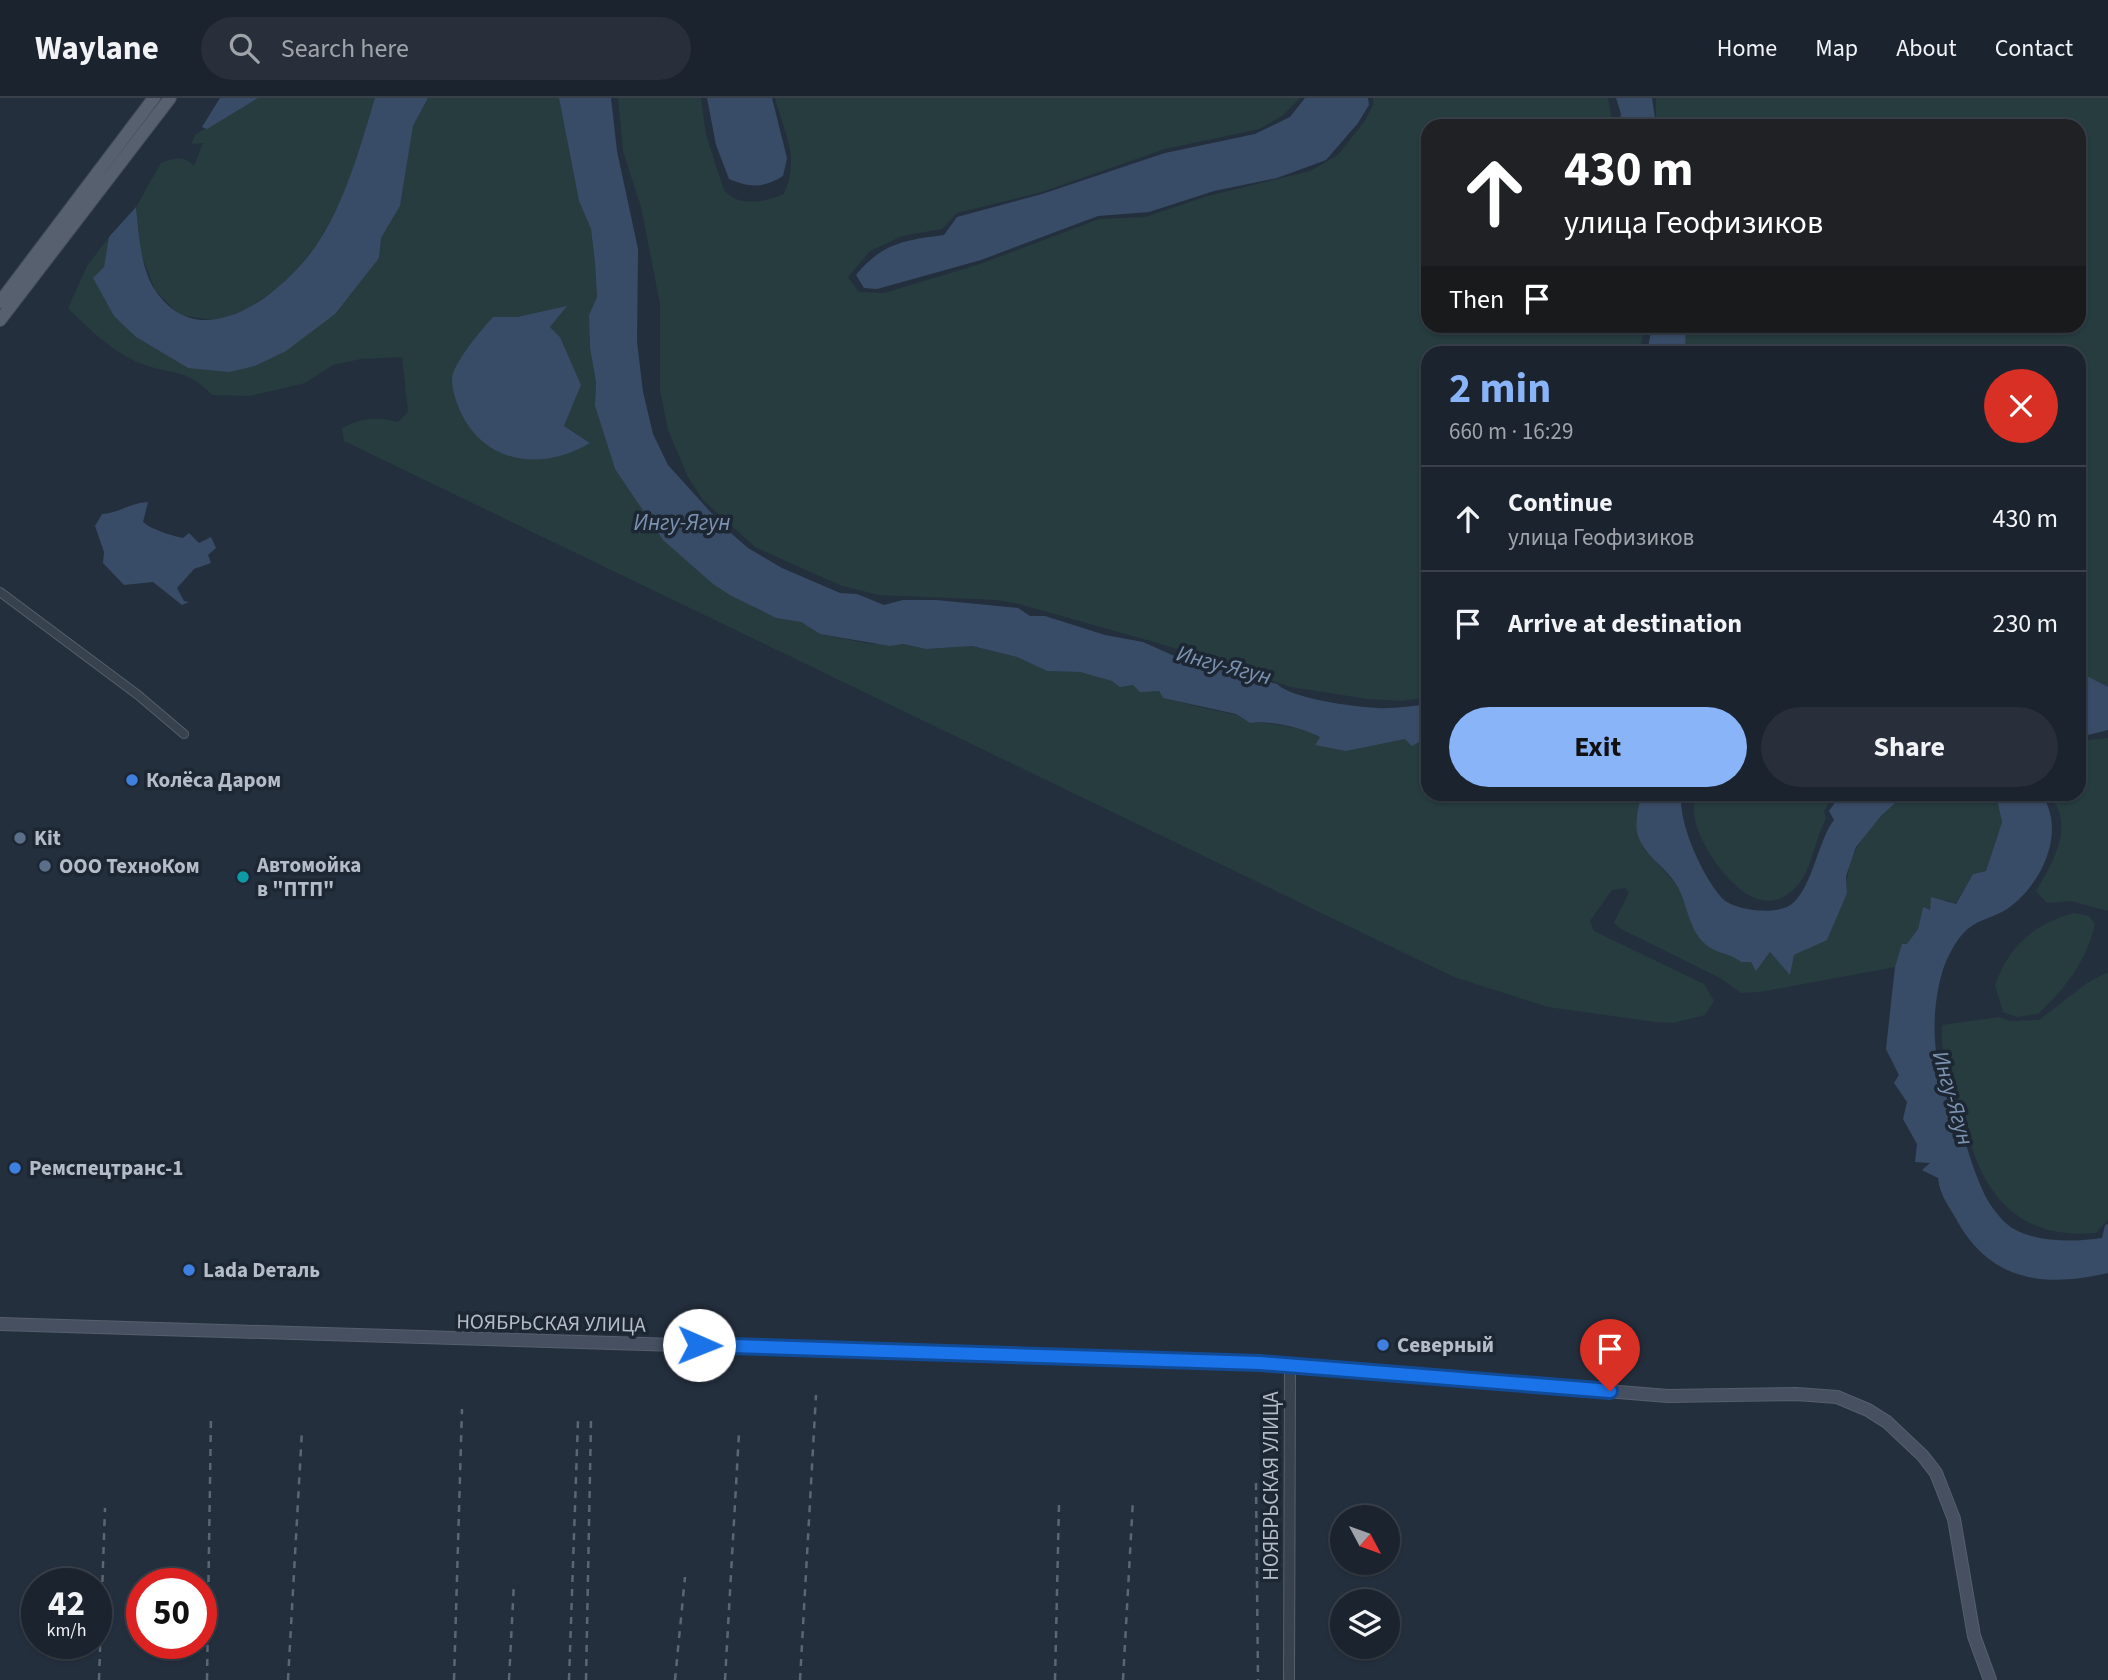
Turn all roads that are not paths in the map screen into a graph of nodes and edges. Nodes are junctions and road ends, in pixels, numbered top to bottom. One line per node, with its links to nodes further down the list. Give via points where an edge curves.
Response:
1 (154, 98): 3 (main road)
2 (170, 98): 4 (main road)
3 (0, 302)
4 (0, 320)
5 (0, 592): 6 (street)
6 (184, 734)
7 (0, 1324): 8 (main road, НОЯБРЬСКАЯ УЛИЦА)
8 (1290, 1365): 9 (street, НОЯБРЬСКАЯ УЛИЦА); 10 (main road, via 1668,1396 1817,1395 1852,1402 1908,1439 1947,1496 1978,1651)
9 (1289, 1680)
10 (1990, 1680)

